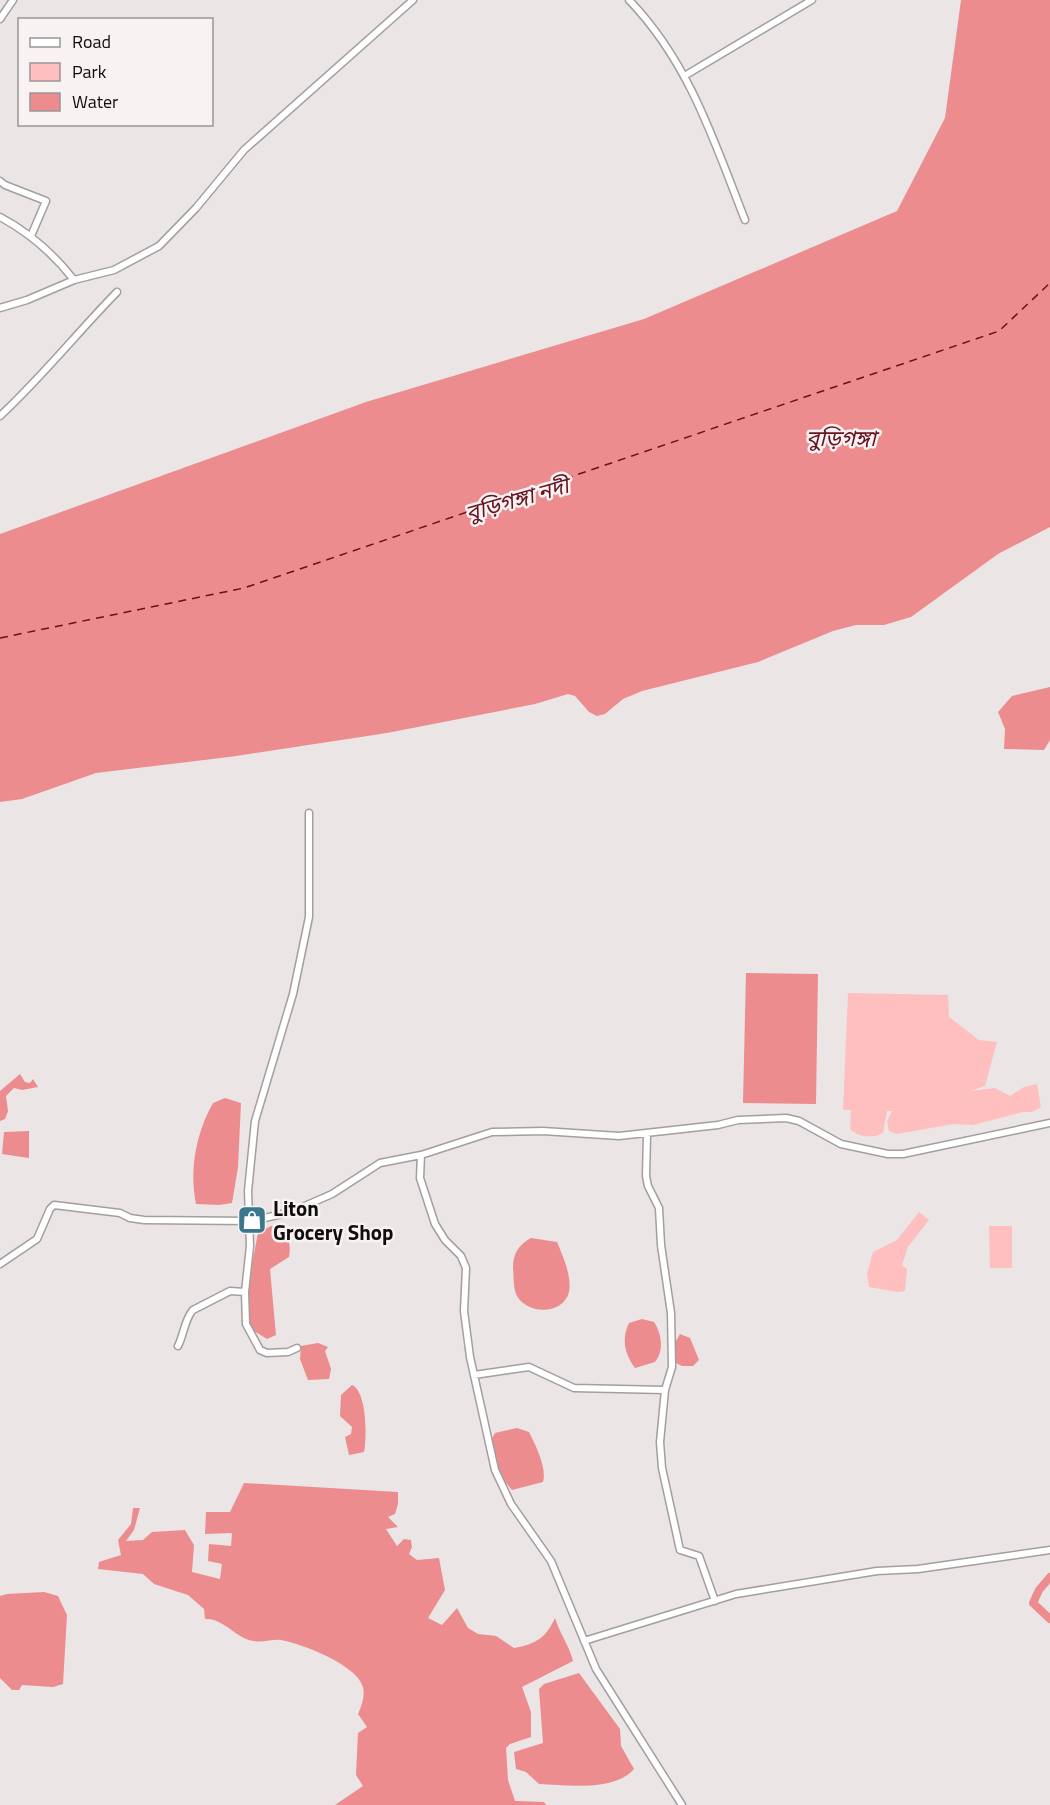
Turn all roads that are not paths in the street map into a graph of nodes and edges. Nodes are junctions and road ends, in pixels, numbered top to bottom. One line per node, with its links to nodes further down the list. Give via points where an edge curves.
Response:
1 (13, 0): 5 (street)
2 (413, 0): 11 (street, via 244,150 159,246 114,270)
3 (629, 0): 6 (street, via 654,26)
4 (812, 0): 6 (street)
5 (0, 19)
6 (686, 75): 9 (street)
7 (0, 180): 10 (street, via 46,201)
8 (0, 217): 10 (street)
9 (745, 220)
10 (31, 236): 11 (street, via 55,255)
11 (74, 280): 13 (street)
12 (117, 292): 14 (street)
13 (0, 308)
14 (0, 416)
15 (309, 813): 19 (street, via 309,917 282,1035 255,1121 248,1191)
16 (1050, 1123): 17 (street, via 903,1154 841,1144 786,1118 738,1120)
17 (647, 1135): 18 (street, via 492,1132); 25 (street, via 646,1176 659,1208 671,1313 672,1367)
18 (421, 1155): 19 (street, via 380,1163 302,1208); 24 (street, via 420,1178 435,1224 466,1268 464,1311)
19 (251, 1221): 20 (street, via 144,1220 54,1205 37,1239); 21 (street)
20 (0, 1264)
21 (245, 1292): 22 (street, via 230,1291 188,1314 186,1332); 23 (street, via 246,1324 260,1350 288,1352)
22 (178, 1346)
23 (297, 1348)
24 (474, 1375): 25 (street, via 530,1367 574,1388); 28 (street, via 495,1470 511,1504 551,1561)
25 (665, 1390): 27 (street, via 660,1442 669,1507 680,1550 699,1556)
26 (1050, 1550): 27 (street, via 877,1571 736,1594)
27 (715, 1601): 28 (street)
28 (584, 1641): 29 (street, via 615,1701)
29 (682, 1805)

